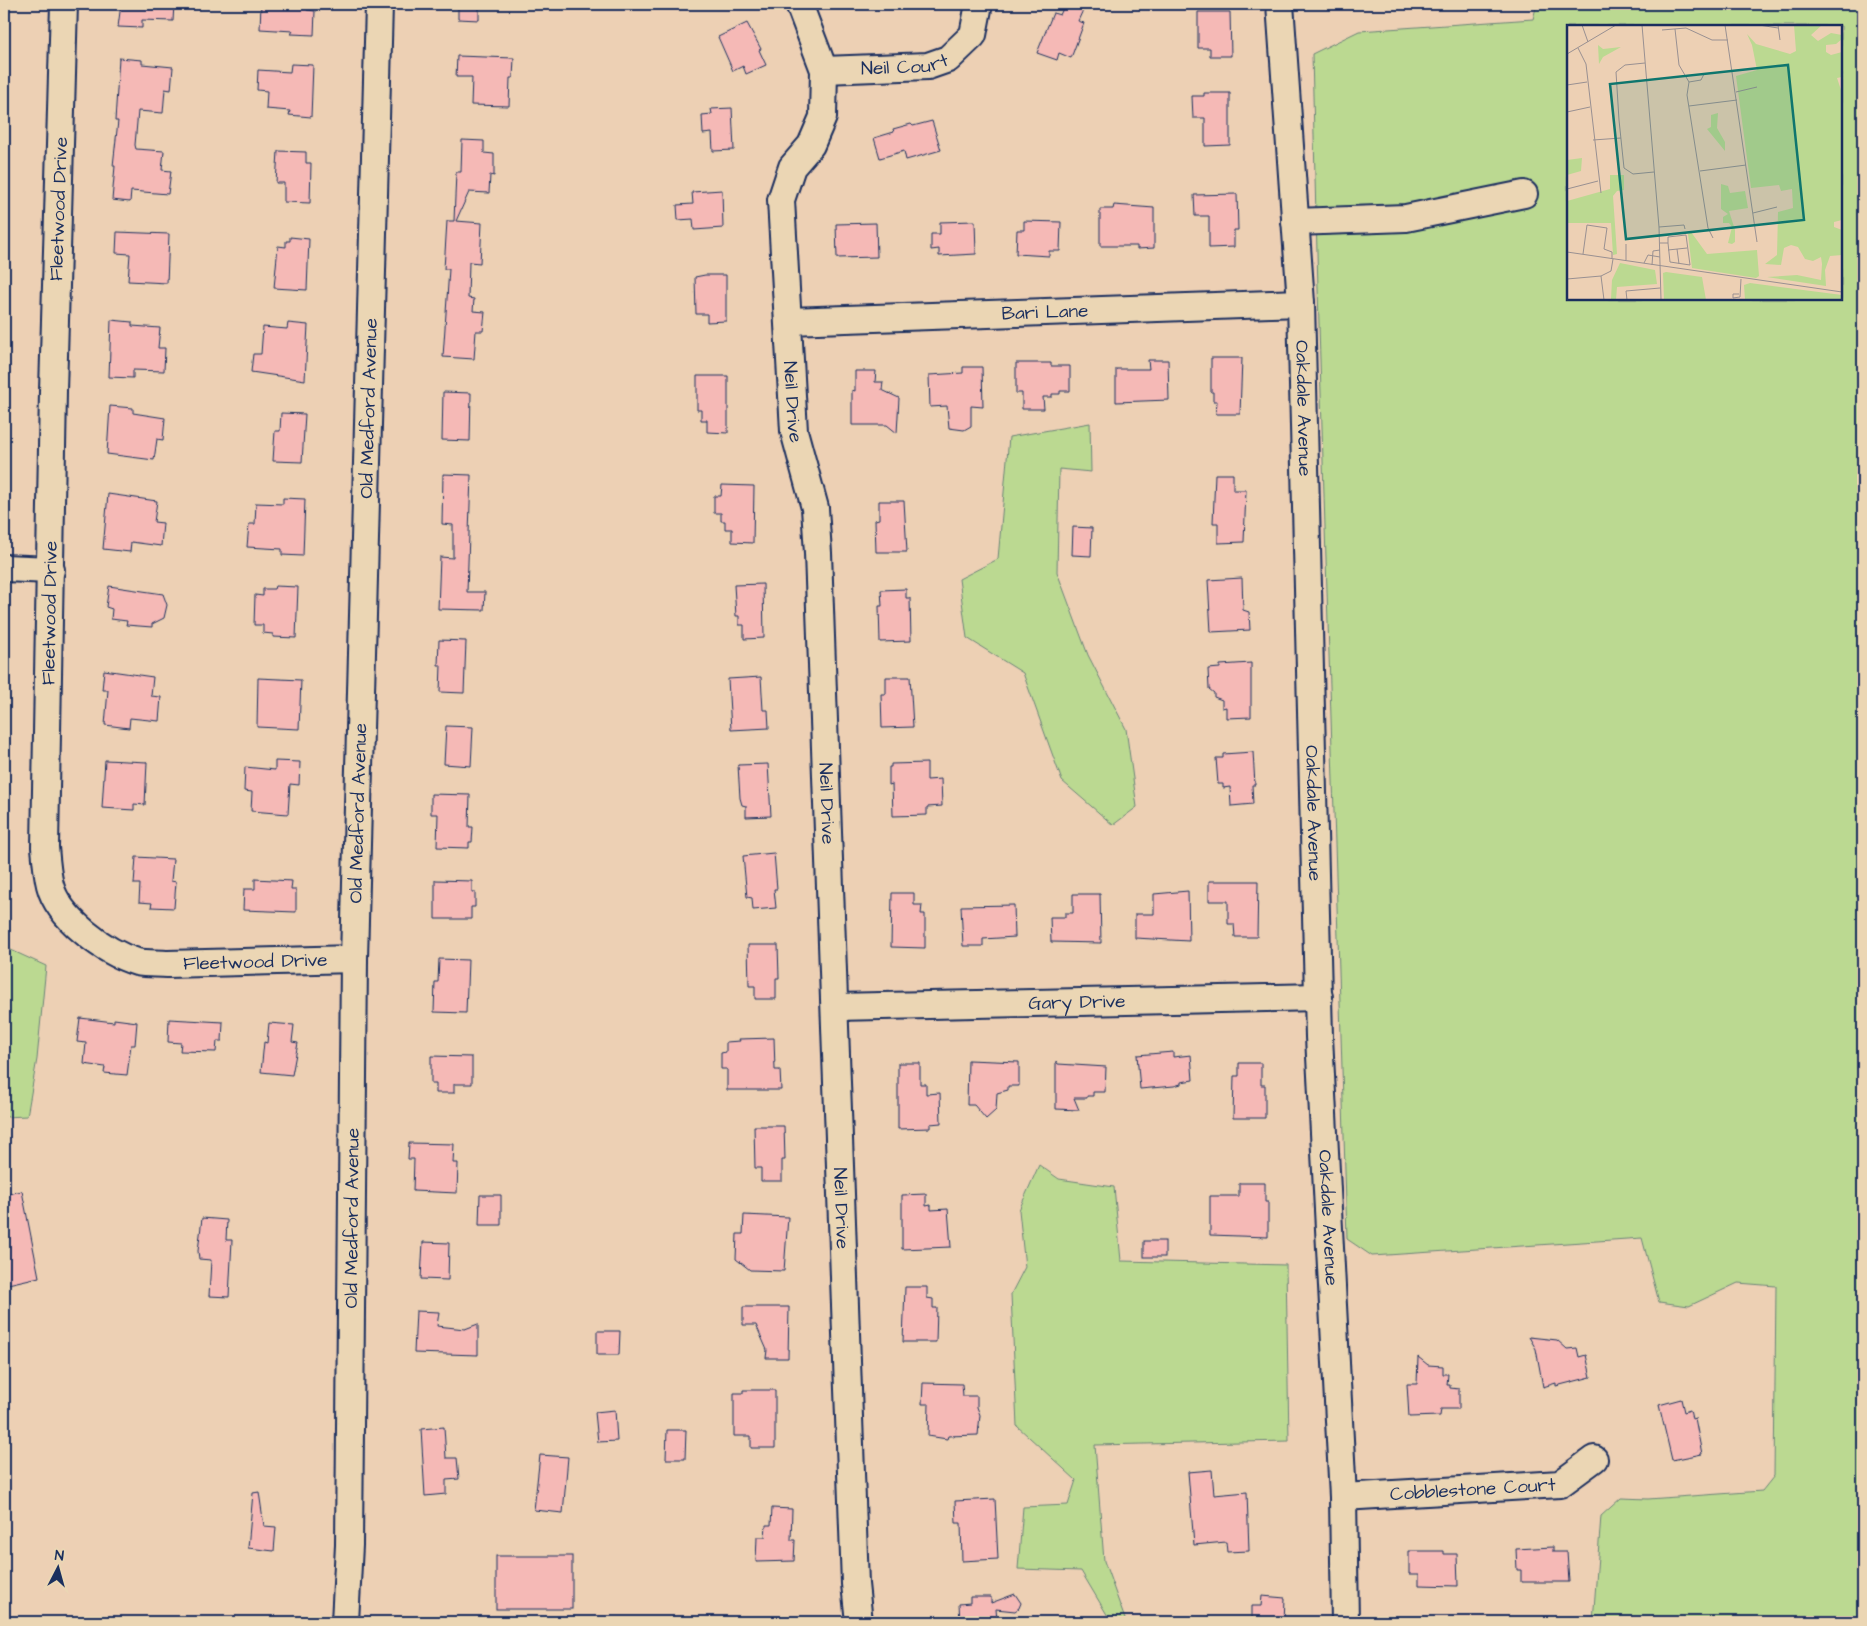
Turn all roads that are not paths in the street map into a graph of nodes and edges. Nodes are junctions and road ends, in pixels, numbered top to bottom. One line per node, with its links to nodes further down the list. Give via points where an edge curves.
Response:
1 (64, 4): 12 (street, Fleetwood Drive)
2 (379, 4): 13 (street, Old Medford Avenue)
3 (799, 4): 6 (street, Neil Drive)
4 (979, 4): 6 (street, Neil Court, via 973,35 948,59 928,66)
5 (1280, 4): 8 (street, Oakdale Avenue)
6 (824, 70): 10 (street, Neil Drive, via 823,117 811,146 792,166 781,200)
7 (1524, 194): 8 (street, via 1406,218)
8 (1295, 222): 9 (street, Oakdale Avenue)
9 (1301, 303): 10 (street, Bari Lane); 14 (street, Oakdale Avenue)
10 (789, 321): 15 (street, Neil Drive, via 794,431 816,517)
11 (4, 568): 12 (street)
12 (51, 570): 13 (street, Fleetwood Drive, via 45,847 50,887 64,911 108,950 138,962)
13 (354, 959): 18 (street, Old Medford Avenue, via 349,1545)
14 (1319, 997): 15 (street, Gary Drive); 17 (street, Oakdale Avenue)
15 (835, 1007): 19 (street, Neil Drive, via 854,1574)
16 (1594, 1459): 17 (street, Cobblestone Court, via 1560,1484)
17 (1343, 1497): 20 (street, Oakdale Avenue)
18 (344, 1622)
19 (859, 1622)
20 (1345, 1622)

